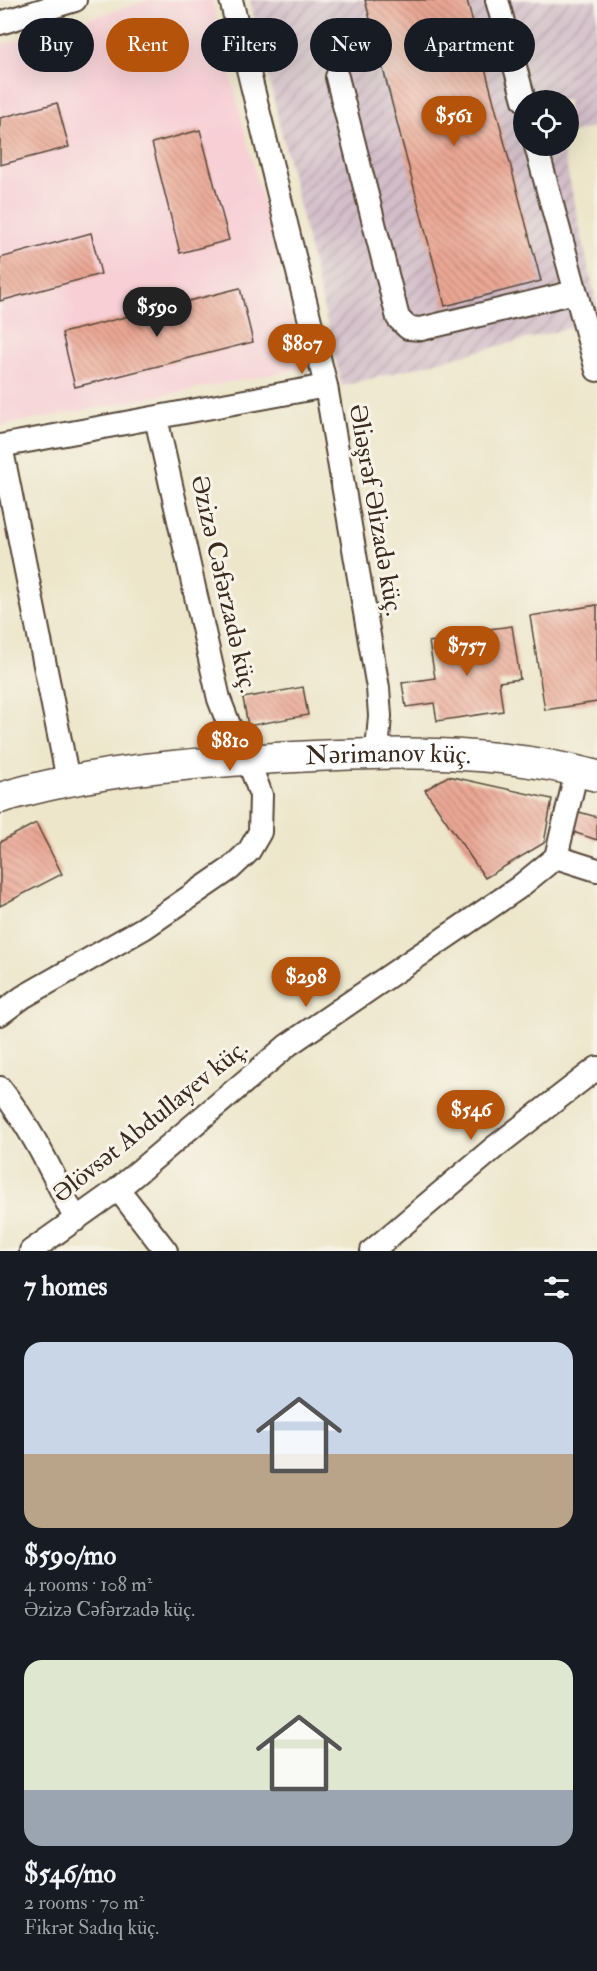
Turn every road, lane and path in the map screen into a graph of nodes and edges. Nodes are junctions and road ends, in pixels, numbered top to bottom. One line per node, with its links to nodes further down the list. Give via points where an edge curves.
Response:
1 (75, 0): 4 (street)
2 (231, 0): 10 (street, Əliəşrəf Əlizadə küç.)
3 (497, 0): 6 (street)
4 (0, 23)
5 (337, 77): 8 (street, via 398,318 408,328 420,329)
6 (521, 90)
7 (539, 156): 8 (street)
8 (575, 292): 9 (street)
9 (597, 370)
10 (326, 386): 11 (street); 13 (street, Əliəşrəf Əlizadə küç., via 378,688)
11 (156, 418): 12 (street); 14 (street, Əzizə Cəfərzadə küç., via 219,699)
12 (1, 446): 16 (street)
13 (377, 752): 14 (main road, Nərimanov küç.); 15 (main road, Nərimanov küç., via 466,754)
14 (248, 760): 16 (main road, Nərimanov küç.); 20 (street, Əzizə Cəfərzadə küç., via 261,795 260,832 249,851 230,869 144,928)
15 (587, 773): 18 (street)
16 (68, 780): 17 (main road, Nərimanov küç.)
17 (0, 798)
18 (556, 857): 19 (street); 23 (street, Əlövsət Abdullayev küç., via 518,888 288,1045)
19 (597, 870)
20 (0, 1014)
21 (597, 1068): 27 (street, via 495,1147)
22 (0, 1088): 24 (street, via 40,1148)
23 (118, 1189): 24 (street, Əlövsət Abdullayev küç.); 26 (street)
24 (76, 1220): 25 (street, Əlövsət Abdullayev küç.)
25 (31, 1251)
26 (166, 1251)
27 (372, 1251)

